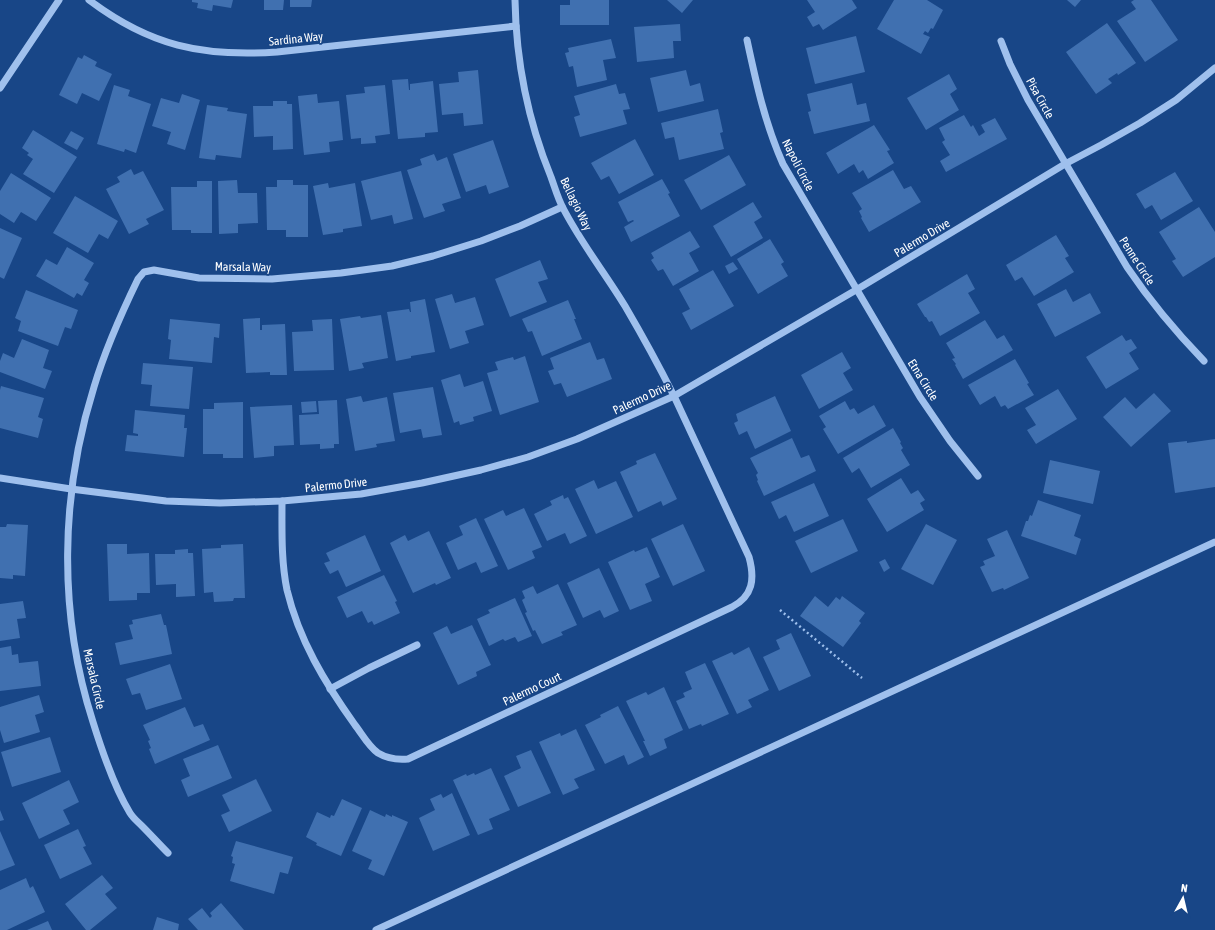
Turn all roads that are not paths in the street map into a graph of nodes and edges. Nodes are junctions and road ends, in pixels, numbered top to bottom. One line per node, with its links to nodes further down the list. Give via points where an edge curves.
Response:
1 (60, 0): 8 (street)
2 (90, 0): 4 (street, Sardina Way, via 107,14 154,38 192,49 225,53 277,52)
3 (515, 0): 4 (street, Bellagio Way)
4 (516, 26): 10 (street, Bellagio Way, via 520,63 533,125)
5 (747, 40): 11 (street, Napoli Circle, via 774,144 798,192)
6 (1001, 41): 9 (street, Pisa Circle, via 1028,100)
7 (1215, 68): 9 (street, Palermo Drive, via 1176,100)
8 (0, 88)
9 (1065, 164): 11 (street, Palermo Drive); 12 (street, Penne Circle, via 1144,292)
10 (562, 207): 13 (street, Bellagio Way, via 624,305); 16 (street, Marsala Way, via 481,241 392,266 272,279 199,278 154,270 144,272 134,286 96,380 85,418)
11 (856, 290): 13 (street, Palermo Drive); 14 (street, Etna Circle, via 920,397)
12 (1204, 361)
13 (674, 396): 17 (street, Palermo Drive, via 577,439 528,457 481,470 422,484 361,494); 20 (street, Palermo Court, via 752,567 749,591 739,604 408,759 394,760 374,750)
14 (978, 476)
15 (0, 478): 16 (street, Palermo Drive)
16 (71, 489): 17 (street, Palermo Drive, via 166,501); 21 (street, Marsala Circle, via 69,592 75,653 85,698 101,748 130,814)
17 (282, 501): 20 (street, Palermo Court, via 283,553 291,605 307,648)
18 (1215, 542): 22 (street)
19 (417, 645): 20 (street)
20 (330, 689)
21 (168, 853)
22 (376, 930)

